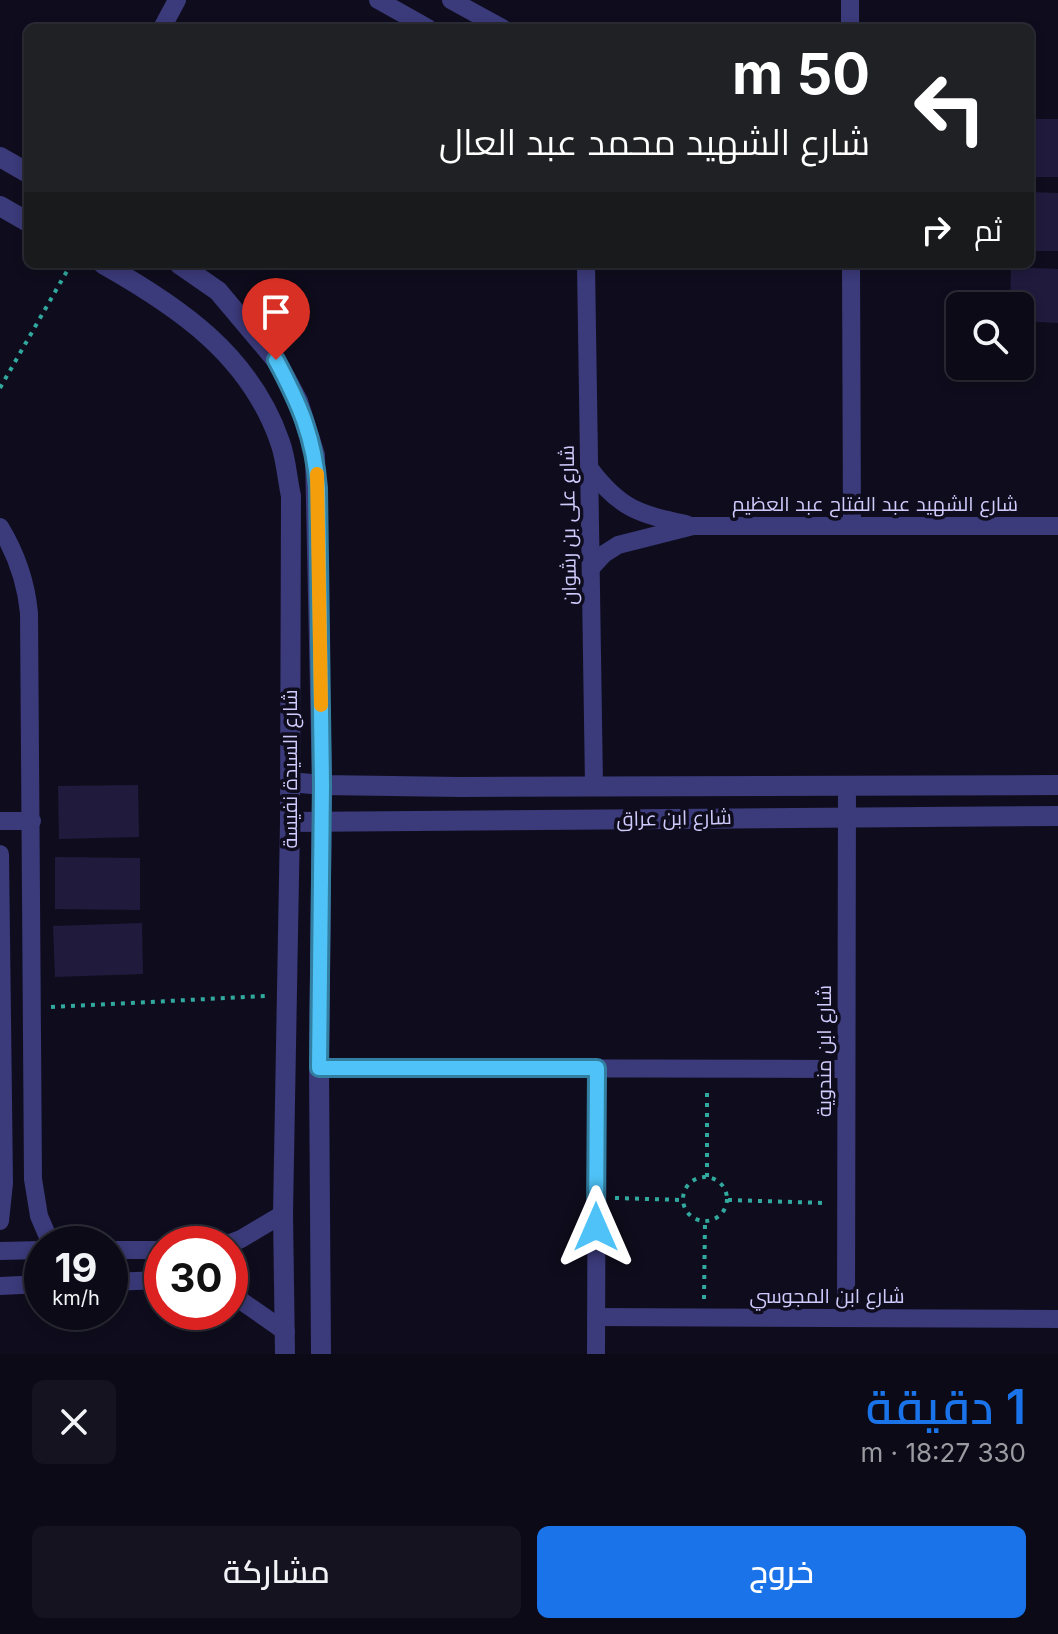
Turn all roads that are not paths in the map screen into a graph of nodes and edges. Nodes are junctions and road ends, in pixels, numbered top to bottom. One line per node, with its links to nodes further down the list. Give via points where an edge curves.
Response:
1 (177, 0): 5 (street)
2 (378, 0): 6 (street)
3 (451, 0): 7 (street)
4 (850, 0): 8 (street)
5 (164, 24)
6 (421, 24)
7 (495, 24)
8 (850, 24)
9 (0, 157): 10 (street)
10 (24, 171)
11 (0, 206): 12 (street)
12 (24, 220)
13 (110, 268): 23 (street, شارع السيدة نفيسة, via 159,296 239,365 280,443 291,496)
14 (185, 268): 24 (street, شارع السيدة نفيسة, via 218,291 276,360 309,429 318,488)
15 (586, 268): 17 (street, شارع على بن رشوان)
16 (851, 268): 19 (street)
17 (590, 469): 18 (street, شارع الشهيد عبد الفتاح عبد العظيم, via 620,503 647,516); 22 (street, شارع على بن رشوان)
18 (693, 526): 19 (street, شارع الشهيد عبد الفتاح عبد العظيم); 22 (street, شارع الشهيد عبد الفتاح عبد العظيم, via 618,545)
19 (852, 526): 20 (street, شارع الشهيد عبد الفتاح عبد العظيم)
20 (1058, 526)
21 (0, 527): 31 (street, via 26,587)
22 (591, 568): 25 (street, شارع على بن رشوان)
23 (290, 782): 24 (street, شارع ابن عراق); 32 (street, شارع السيدة نفيسة)
24 (322, 785): 25 (street, شارع ابن عراق); 33 (street, شارع السيدة نفيسة)
25 (594, 785): 26 (street, شارع ابن عراق)
26 (847, 785): 27 (street, شارع ابن عراق); 28 (street, شارع ابن مندوية)
27 (1058, 785)
28 (847, 816): 29 (street, شارع ابن عراق); 33 (street, شارع ابن عراق); 38 (street, شارع ابن مندوية)
29 (1058, 816)
30 (0, 821): 31 (street)
31 (32, 821): 35 (street)
32 (290, 822): 33 (street, شارع ابن عراق); 39 (street, شارع السيدة نفيسة)
33 (322, 823): 36 (street, شارع السيدة نفيسة)
34 (0, 854): 35 (street); 40 (street)
35 (32, 854): 41 (street, via 34,1198)
36 (319, 1068): 37 (street); 53 (street, شارع السيدة نفيسة)
37 (597, 1068): 38 (street); 48 (street)
38 (846, 1069): 49 (street, شارع ابن مندوية)
39 (283, 1214): 42 (street); 51 (street, شارع السيدة نفيسة)
40 (0, 1221)
41 (44, 1226)
42 (248, 1235)
43 (24, 1250): 44 (street)
44 (0, 1251)
45 (24, 1285): 46 (street)
46 (0, 1286)
47 (248, 1306): 51 (street)
48 (596, 1317): 49 (street, شارع ابن المجوسي); 54 (street)
49 (846, 1318): 50 (street, شارع ابن المجوسي)
50 (1058, 1319)
51 (286, 1332): 52 (street, شارع السيدة نفيسة)
52 (285, 1354)
53 (321, 1354)
54 (596, 1354)

